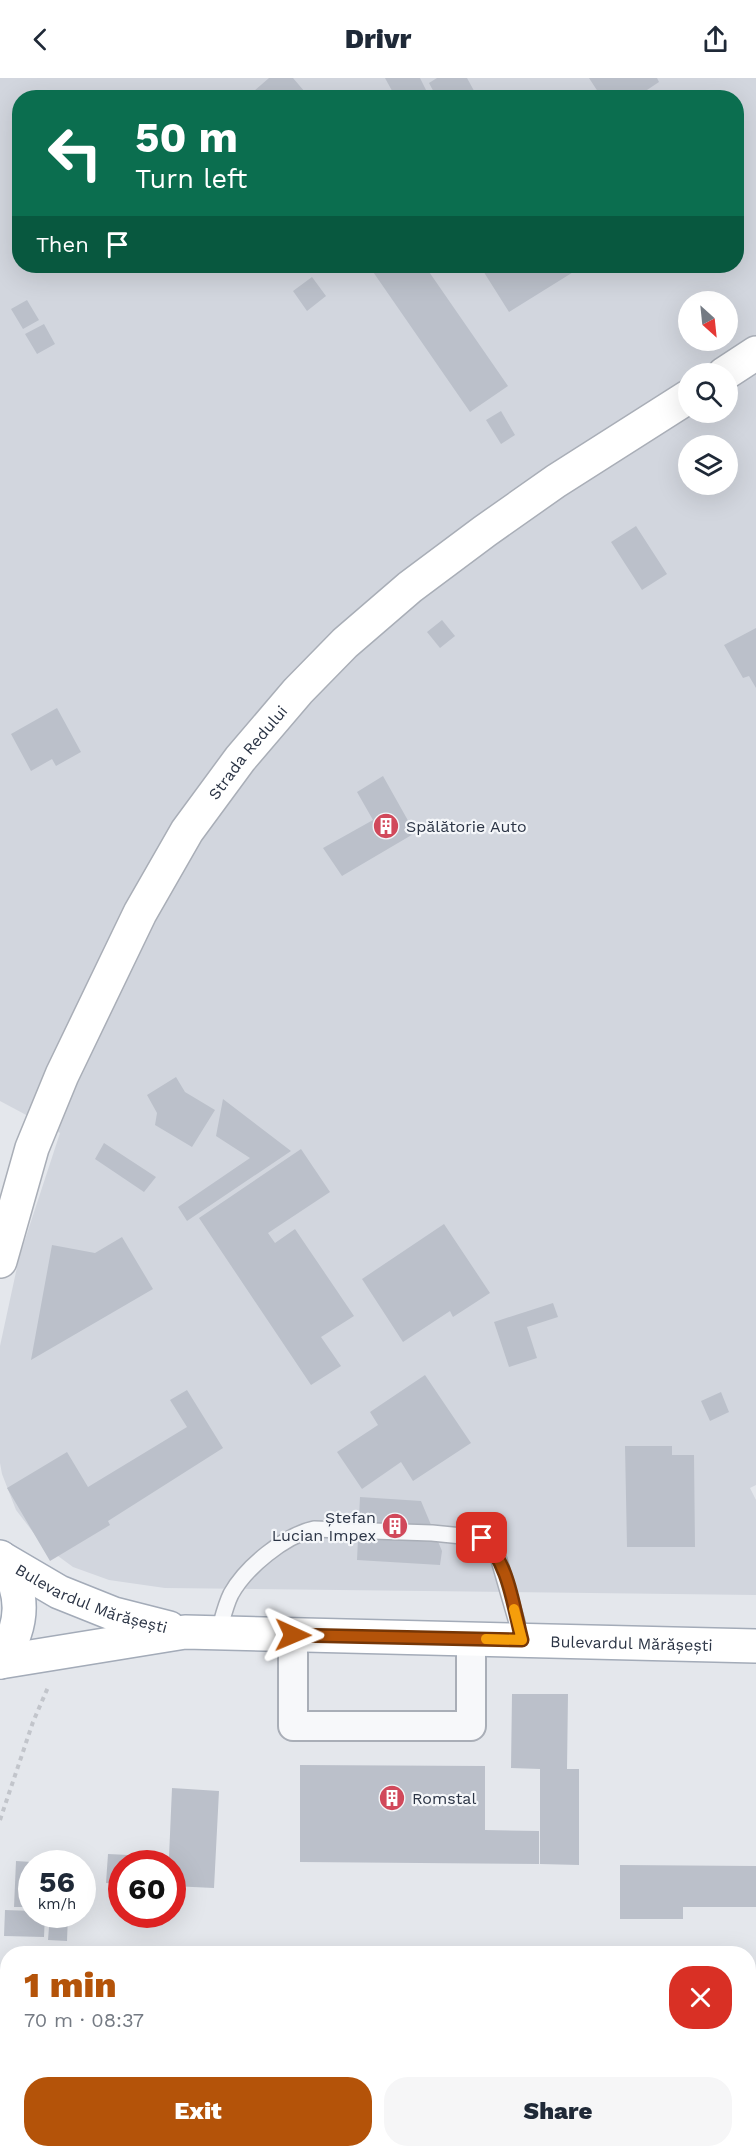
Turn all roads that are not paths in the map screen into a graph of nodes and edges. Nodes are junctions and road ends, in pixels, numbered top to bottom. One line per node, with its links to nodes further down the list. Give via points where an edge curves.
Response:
1 (756, 353): 2 (main road)
2 (738, 365)
3 (678, 403): 4 (main road, Strada Redului, via 556,482 410,587 345,643 240,759 187,831 140,913 77,1043 32,1148)
4 (0, 1261)
5 (1, 1558): 6 (main road, Bulevardul Mărășești, via 59,1592 114,1614); 12 (main road, via 20,1599 13,1643)
6 (185, 1632): 7 (main road, Bulevardul Mărășești); 12 (main road, Bulevardul Mărășești)
7 (218, 1634): 8 (main road, Bulevardul Mărășești); 10 (lane, via 230,1596 243,1576 286,1541 314,1529 482,1538 499,1560)
8 (293, 1635): 9 (main road, Bulevardul Mărășești); 9 (street, via 293,1726 471,1726)
9 (471, 1639): 10 (main road, Bulevardul Mărășești)
10 (522, 1640): 11 (main road, Bulevardul Mărășești)
11 (756, 1646)
12 (0, 1662)

